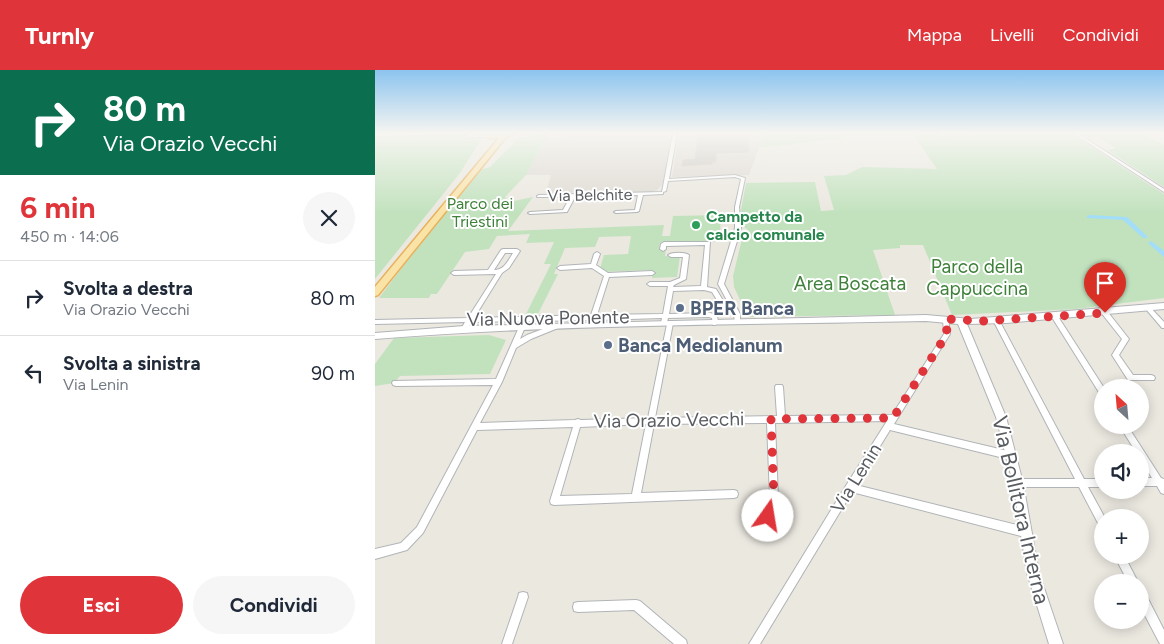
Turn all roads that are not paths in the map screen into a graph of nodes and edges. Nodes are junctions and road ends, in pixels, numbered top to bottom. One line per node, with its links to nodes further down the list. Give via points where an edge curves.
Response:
1 (478, 160): 22 (main road)
2 (484, 160): 26 (main road)
3 (671, 160): 5 (street)
4 (1116, 160): 6 (street)
5 (668, 181): 7 (street, Via Belchite, via 661,191); 29 (street, via 743,178 737,207 738,228 721,284)
6 (1164, 191)
7 (641, 194): 8 (street, Via Belchite); 10 (street, via 637,211)
8 (573, 195): 9 (street, Via Belchite); 11 (street, via 565,212)
9 (539, 196)
10 (617, 212)
11 (530, 213)
12 (663, 249): 25 (street, via 664,244 708,243)
13 (597, 254): 15 (street)
14 (671, 255): 24 (street, via 687,255 683,279)
15 (593, 266): 16 (street); 21 (street)
16 (560, 268)
17 (491, 272): 18 (street); 18 (street, via 503,251 517,251); 19 (street)
18 (500, 272): 32 (street)
19 (454, 273)
20 (653, 273): 21 (street)
21 (607, 275): 35 (street)
22 (375, 284)
23 (650, 284): 24 (street)
24 (671, 286): 25 (street); 36 (street)
25 (704, 288): 29 (street, via 714,290 725,309)
26 (375, 293)
27 (1164, 306): 28 (street)
28 (1147, 307): 30 (street); 41 (street)
29 (734, 308): 39 (street)
30 (1105, 313): 31 (street); 48 (street, via 1126,338 1115,355 1125,371 1131,378)
31 (1055, 317): 34 (street); 49 (street)
32 (471, 319): 35 (street, Via Nuova Ponente); 38 (street, Via Nuova Ponente); 43 (street)
33 (946, 319): 37 (street); 39 (street, Via Nuova Ponente); 57 (street, Via Lenin, via 947,334)
34 (996, 320): 37 (street); 62 (street)
35 (592, 321): 36 (street, Via Nuova Ponente); 40 (street, Via Nuova Ponente)
36 (666, 321): 39 (street, Via Nuova Ponente); 55 (street)
37 (961, 321): 60 (street, Via Bollitora Interna, via 1001,417)
38 (375, 322)
39 (737, 322)
40 (557, 326): 42 (street, Via Nuova Ponente); 47 (street, via 529,336)
41 (1164, 326)
42 (522, 327): 43 (street, Via Nuova Ponente); 47 (street)
43 (465, 329): 45 (street, Via Nuova Ponente)
44 (375, 331): 45 (street, Via Nuova Ponente)
45 (385, 334): 46 (street, Via Nuova Ponente)
46 (375, 336)
47 (514, 347): 50 (street)
48 (1151, 378)
49 (1095, 379)
50 (498, 382): 51 (street); 58 (street)
51 (397, 383)
52 (779, 387): 53 (street)
53 (781, 418): 54 (street, Via Orazio Vecchi); 57 (street, Via Orazio Vecchi)
54 (771, 419): 55 (street, Via Orazio Vecchi); 70 (street, via 774,498)
55 (651, 420): 56 (street, Via Orazio Vecchi); 68 (street)
56 (577, 422): 58 (street, Via Orazio Vecchi); 68 (street, via 554,501)
57 (890, 422): 60 (street, Via Orazio Vecchi); 66 (street, Via Lenin)
58 (475, 427): 72 (street, via 421,530 404,547)
59 (1129, 434): 65 (street)
60 (1012, 456): 61 (street, Via Bollitora Interna)
61 (1018, 483): 62 (street); 71 (street, Via Bollitora Interna)
62 (1081, 483): 63 (street); 69 (street)
63 (1094, 483)
64 (1149, 483): 65 (street)
65 (1162, 485)
66 (850, 487): 71 (street); 79 (street, Via Lenin)
67 (734, 494): 68 (street)
68 (636, 497)
69 (1095, 509)
70 (768, 516)
71 (1025, 532): 80 (street, Via Bollitora Interna, via 1033,573)
72 (375, 554)
73 (523, 596): 77 (street)
74 (577, 607): 78 (street, via 637,605)
75 (1149, 612): 76 (street)
76 (1164, 641)
77 (507, 644)
78 (682, 644)
79 (754, 644)
80 (1056, 644)

